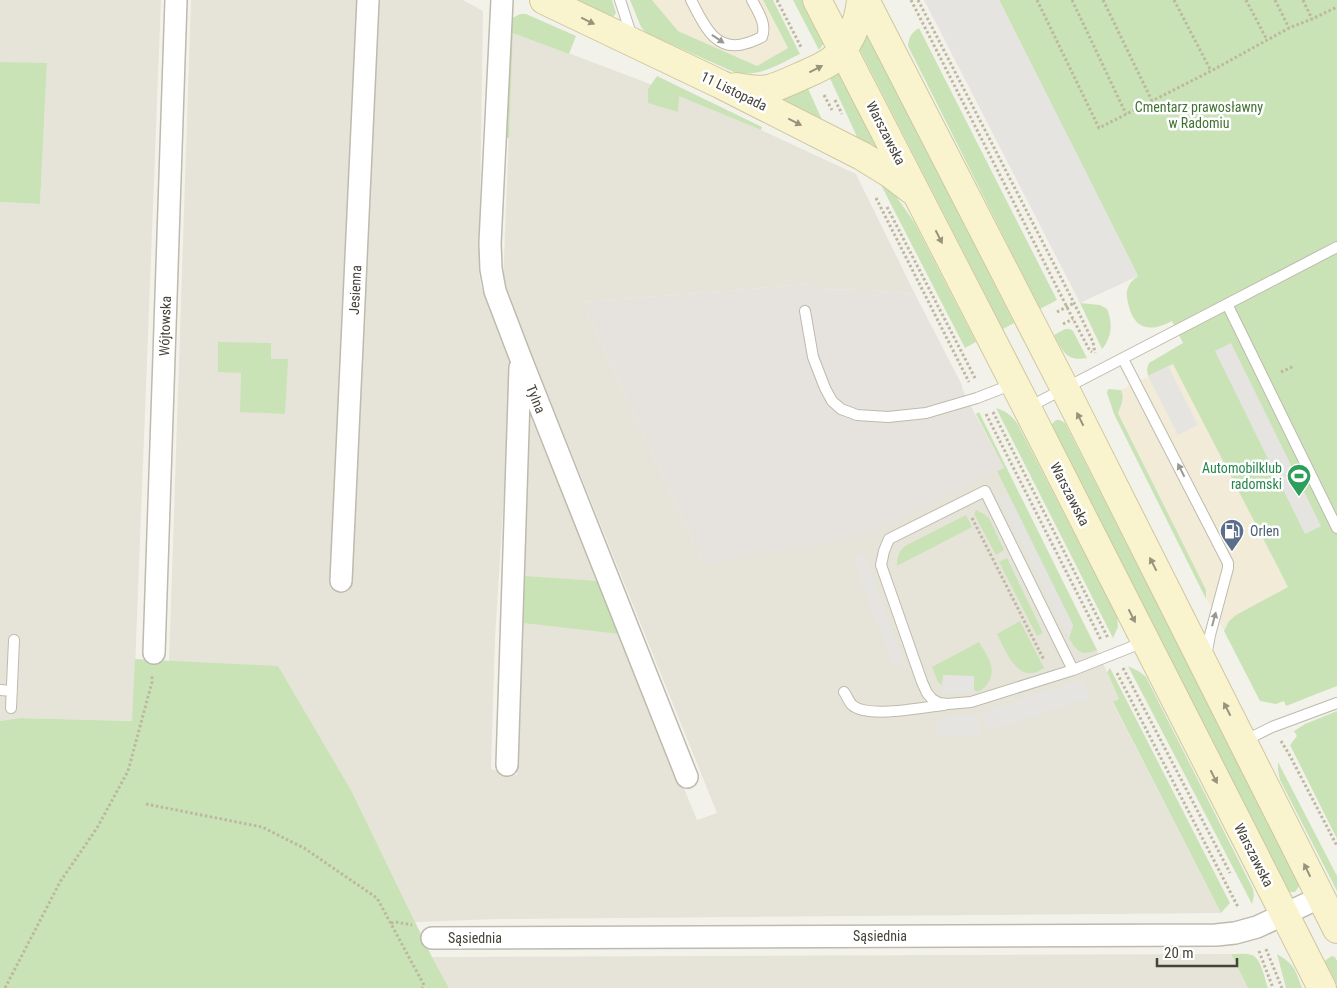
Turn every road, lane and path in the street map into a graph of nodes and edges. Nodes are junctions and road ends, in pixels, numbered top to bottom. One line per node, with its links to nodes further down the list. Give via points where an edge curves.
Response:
1 (176, 0): 51 (street, Wójtowska)
2 (368, 0): 48 (street, Jesienna)
3 (502, 0): 40 (street, Tylna, via 491,269 495,291)
4 (544, 0): 25 (main road, 11 Listopada, one-way to 25)
5 (620, 0): 25 (lane)
6 (691, 0): 7 (lane, one-way to 7, via 718,42 733,46 762,37 762,21)
7 (752, 0)
8 (777, 0): 27 (path)
9 (817, 0): 26 (main road, Warszawska)
10 (860, 0): 26 (main road, via 857,20)
11 (865, 0): 43 (main road)
12 (911, 0): 13 (path, via 1090,351 1095,354 1074,303)
13 (918, 0)
14 (1037, 0): 31 (path, via 1099,128)
15 (1072, 0): 31 (path)
16 (1103, 0): 30 (path)
17 (1174, 0): 28 (path)
18 (1246, 0): 24 (path)
19 (1276, 0): 23 (path)
20 (1303, 0): 22 (path)
21 (1337, 7): 22 (path)
22 (1312, 19): 23 (path)
23 (1289, 28): 24 (path)
24 (1267, 40): 28 (path)
25 (634, 44): 29 (main road, 11 Listopada)
26 (843, 49): 27 (main road, one-way to 26); 33 (main road, Warszawska)
27 (813, 71): 29 (main road, via 767,90); 32 (path)
28 (1211, 71): 30 (path)
29 (720, 84): 32 (main road, 11 Listopada, one-way to 32)
30 (1152, 101): 31 (path)
31 (1126, 114)
32 (851, 150): 33 (main road, 11 Listopada, via 892,174)
33 (917, 194): 42 (main road, Warszawska, one-way to 42)
34 (875, 197): 44 (path, via 959,364)
35 (883, 200): 44 (path)
36 (1337, 242): 37 (lane)
37 (1333, 249): 38 (lane)
38 (1227, 304): 41 (lane); 47 (lane)
39 (804, 311): 44 (lane, via 813,357 832,401 841,409 888,417 926,413)
40 (521, 359): 64 (street); 65 (street, Tylna)
41 (1123, 359): 43 (lane); 53 (lane, one-way to 41, via 1206,653 1228,563)
42 (1014, 383): 44 (lane); 45 (main road, Warszawska)
43 (1064, 389): 45 (lane); 53 (main road, one-way to 43)
44 (981, 397): 52 (path); 52 (path)
45 (1027, 408): 50 (main road, Warszawska, one-way to 50)
46 (969, 511): 55 (path)
47 (1337, 528)
48 (341, 580)
49 (14, 640): 57 (lane)
50 (1145, 642): 52 (lane); 70 (main road, Warszawska, one-way to 70)
51 (154, 653): 75 (path, via 152,682 128,771 97,828 60,882)
52 (1112, 655): 54 (lane); 68 (path); 71 (path, via 1214,862)
53 (1206, 667): 62 (main road, one-way to 53)
54 (1073, 670): 55 (lane); 60 (lane, via 985,491 889,539 881,565 927,693 932,699)
55 (1052, 676): 60 (lane, via 971,702)
56 (0, 690): 57 (lane)
57 (12, 691): 61 (lane)
58 (844, 692): 60 (lane, via 861,710 880,712)
59 (1337, 703): 62 (lane)
60 (948, 704)
61 (11, 708)
62 (1243, 741): 69 (main road, one-way to 62)
63 (1289, 754): 67 (path)
64 (508, 765)
65 (687, 777)
66 (146, 804): 74 (path, via 262,827 304,848 377,898)
67 (1337, 846)
68 (1232, 876)
69 (1321, 898): 70 (street, Sąsiednia); 72 (main road)
70 (1285, 915): 71 (street, Sąsiednia); 78 (main road, Warszawska)
71 (1254, 928): 73 (street, Sąsiednia, via 1216,935); 76 (path); 77 (path)
72 (1337, 929)
73 (432, 938)
74 (424, 987)
75 (5, 988)
76 (1273, 988)
77 (1282, 988)
78 (1322, 988)

